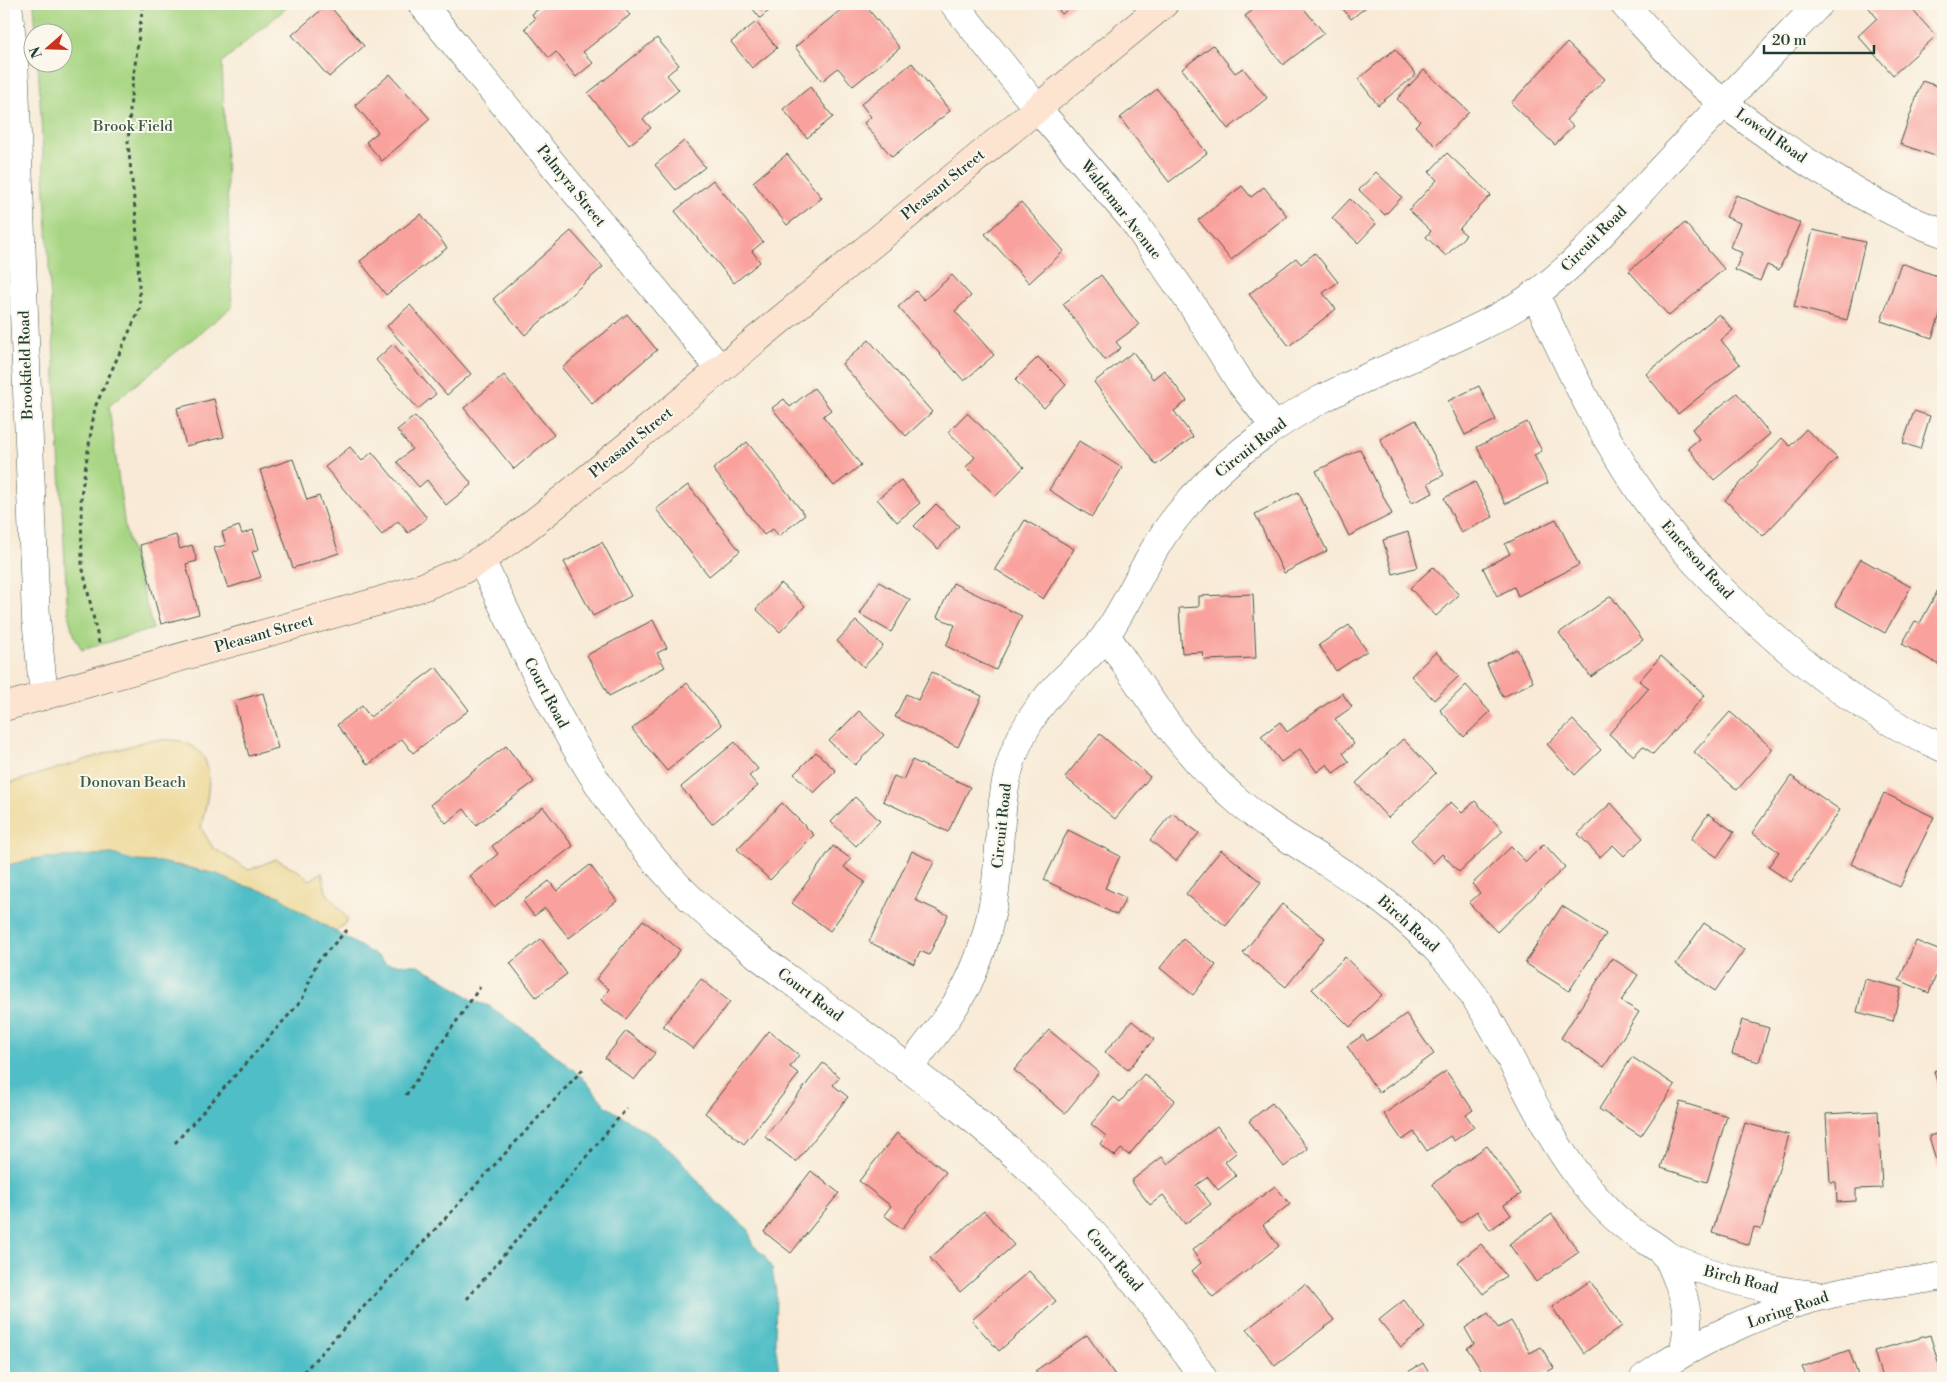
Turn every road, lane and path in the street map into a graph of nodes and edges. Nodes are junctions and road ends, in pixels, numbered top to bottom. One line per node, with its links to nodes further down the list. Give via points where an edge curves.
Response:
1 (8, 4): 17 (street, Brookfield Road, via 14,58 36,619)
2 (143, 4): 16 (path, via 128,144 136,218 140,308 95,408 81,495 82,564)
3 (422, 4): 12 (street, Palmyra Street)
4 (954, 4): 9 (street, Waldemar Avenue)
5 (1164, 4): 9 (main road, Pleasant Street)
6 (1624, 4): 8 (street, Lowell Road, via 1665,49)
7 (1819, 4): 8 (street, Circuit Road)
8 (1723, 103): 10 (street, Lowell Road, via 1781,145 1859,194); 11 (street, Circuit Road, via 1586,249)
9 (1037, 108): 12 (main road, Pleasant Street); 13 (street, Waldemar Avenue, via 1132,219 1192,305 1240,382)
10 (1943, 232)
11 (1535, 294): 13 (street, Circuit Road, via 1477,328 1339,391); 19 (street, Emerson Road, via 1578,387 1608,441 1655,513 1695,562 1740,607 1815,672 1883,718)
12 (720, 369): 14 (main road, Pleasant Street, via 520,533)
13 (1275, 427): 15 (street, Circuit Road, via 1232,460 1178,513 1149,557)
14 (481, 560): 17 (main road, Pleasant Street, via 443,580 376,602); 23 (street, Court Road, via 566,730 616,809 655,860 728,932)
15 (1106, 635): 23 (street, Circuit Road, via 1046,698 1020,740 1006,783 995,894 978,959 959,999); 27 (street, Birch Road, via 1174,733 1207,772 1241,804 1373,894 1442,956 1490,1020 1537,1109 1577,1174 1609,1212)
16 (99, 643)
17 (44, 696): 18 (main road, Pleasant Street)
18 (4, 707)
19 (1943, 748)
20 (349, 928): 26 (path, via 317,962 302,1000)
21 (480, 988): 24 (path)
22 (584, 1068): 32 (path)
23 (908, 1069): 33 (street, Court Road, via 1002,1144 1093,1234 1155,1308)
24 (406, 1095)
25 (627, 1108): 30 (path)
26 (175, 1143)
27 (1664, 1254): 29 (street, Birch Road, via 1724,1278); 31 (street, Birch Road, via 1687,1305)
28 (1943, 1276): 29 (street, Loring Road)
29 (1821, 1296): 31 (street, Loring Road, via 1767,1315)
30 (467, 1299)
31 (1684, 1353): 34 (street, Loring Road)
32 (298, 1378)
33 (1203, 1378)
34 (1644, 1378)

